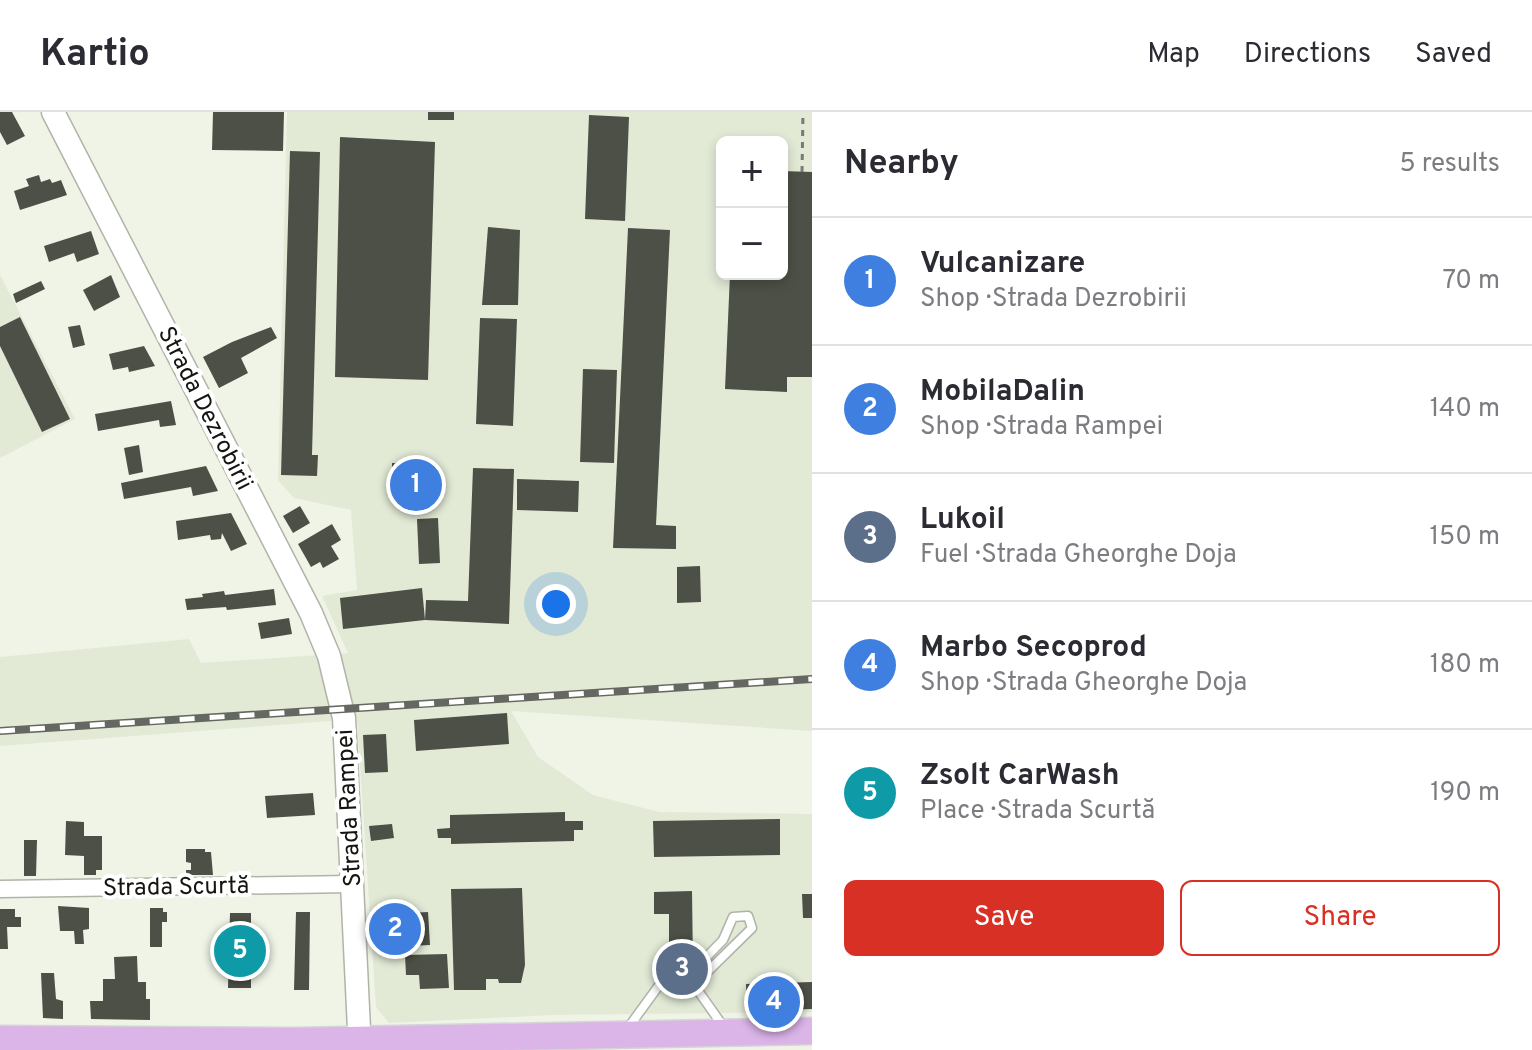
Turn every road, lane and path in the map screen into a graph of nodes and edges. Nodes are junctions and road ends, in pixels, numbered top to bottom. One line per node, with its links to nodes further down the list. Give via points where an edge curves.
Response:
1 (53, 112): 4 (main road, Strada Dezrobirii, via 311,613 329,656)
2 (803, 112): 3 (path)
3 (802, 172)
4 (342, 710): 5 (main road, Strada Rampei)
5 (352, 884): 6 (street, Strada Scurtă); 14 (main road, Strada Rampei)
6 (0, 889)
7 (690, 974): 8 (lane, via 685,958 665,959); 9 (lane); 9 (lane, via 723,940 733,917 748,916 752,928)
8 (660, 984): 9 (lane); 12 (lane)
9 (694, 985): 11 (lane)
10 (812, 1031): 11 (main road)
11 (729, 1033): 12 (main road)
12 (623, 1034): 14 (main road)
13 (0, 1039): 14 (main road)
14 (360, 1044)

